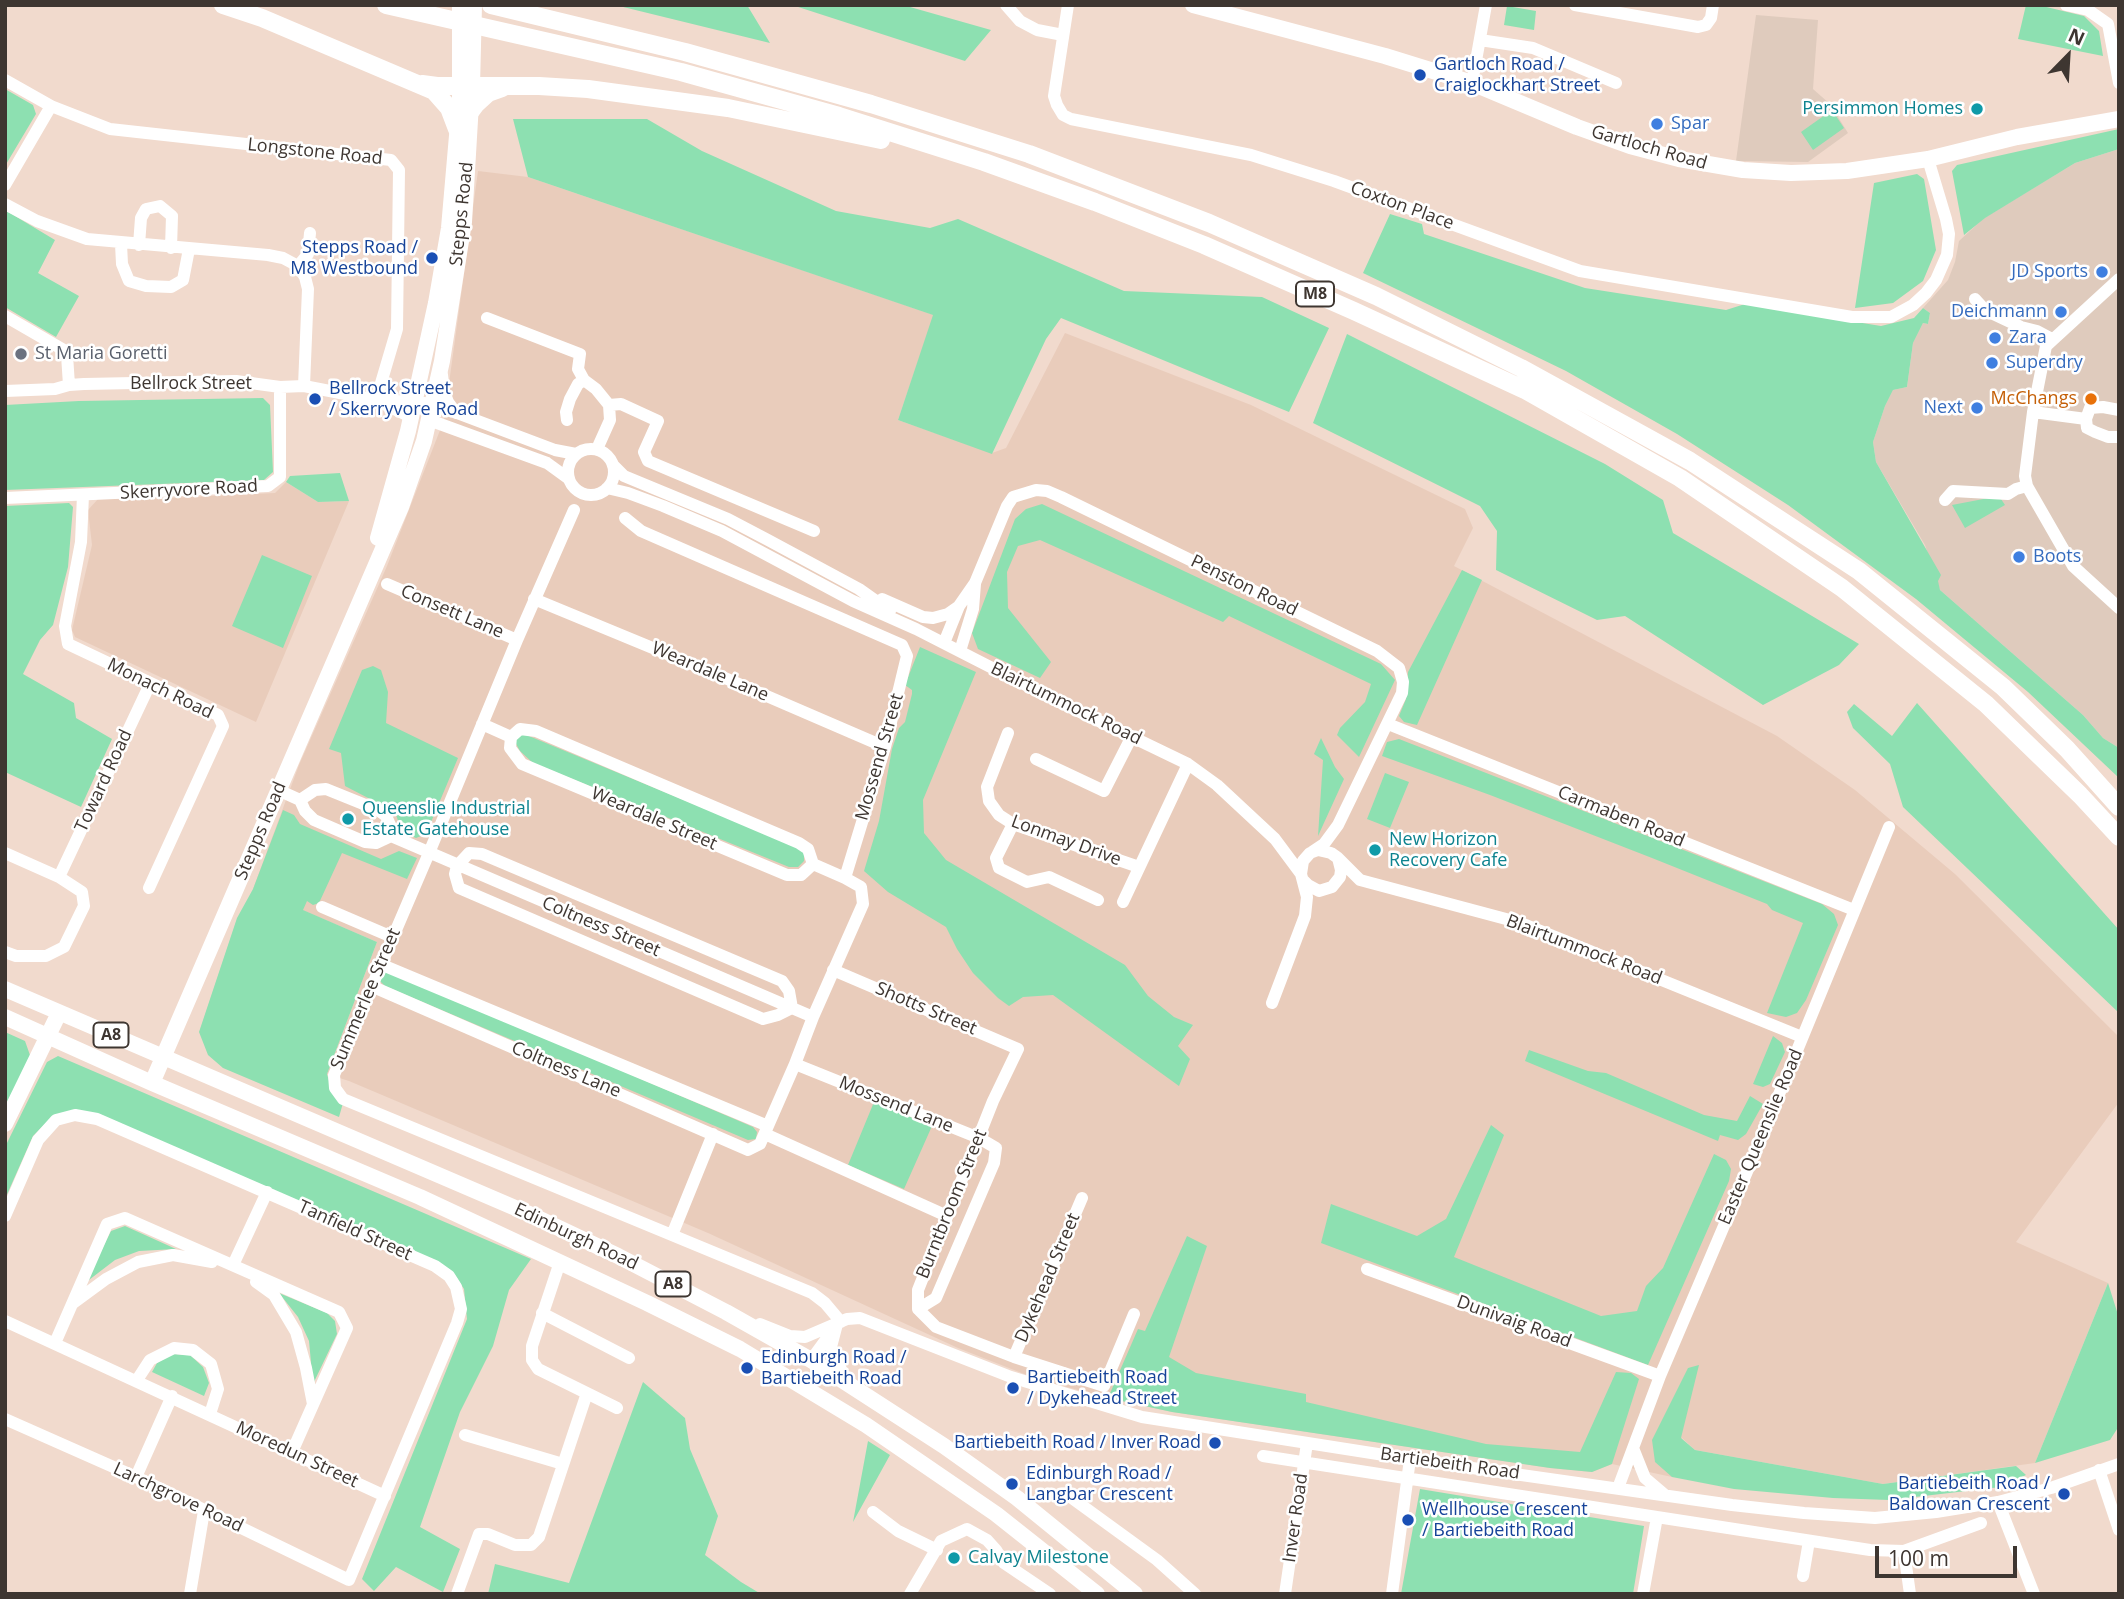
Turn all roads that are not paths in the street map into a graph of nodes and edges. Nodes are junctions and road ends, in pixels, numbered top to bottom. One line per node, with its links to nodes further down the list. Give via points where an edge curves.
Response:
1 (223, 5): 24 (highway)
2 (386, 5): 32 (highway, M8, via 681,72)
3 (460, 5): 19 (main road, Stepps Road)
4 (474, 5): 19 (main road, Stepps Road)
5 (491, 5): 14 (highway, M8)
6 (510, 5): 14 (highway)
7 (1006, 5): 17 (street, via 1028,26)
8 (1068, 5): 17 (street, Coxton Place)
9 (1193, 5): 21 (main road, Gartloch Road)
10 (1486, 5): 18 (street)
11 (1575, 5): 12 (street, via 1698,27 1711,18)
12 (1713, 5)
13 (2066, 5): 16 (street, via 2088,10)
14 (542, 16): 91 (highway, M8, via 871,104 1029,154 1209,223 1376,296 1521,368 1690,461 1859,571 2003,687)
15 (2119, 16): 16 (street)
16 (2108, 24): 23 (street)
17 (1063, 35): 31 (street, Coxton Place, via 1054,96 1063,115 1071,120 1251,155 1580,271 1852,317 1891,317 1913,305 1944,264 1948,234)
18 (1480, 40): 21 (street); 22 (street, via 1533,48)
19 (466, 61): 25 (main road, Stepps Road)
20 (5, 80): 27 (street, Longstone Road)
21 (1472, 83): 31 (main road, Gartloch Road, via 1630,146 1719,167 1791,173 1847,171)
22 (1616, 83)
23 (2119, 83)
24 (422, 84): 25 (highway); 30 (highway, via 449,107)
25 (466, 86): 26 (highway); 28 (main road, Stepps Road); 30 (main road, Stepps Road)
26 (513, 86): 28 (highway, via 488,93); 32 (highway, via 588,89 728,108)
27 (51, 106): 33 (street); 52 (street, Longstone Road, via 110,129 391,160 399,170 397,329)
28 (470, 112): 46 (main road, Stepps Road, via 464,222)
29 (2119, 118): 31 (main road, Gartloch Road)
30 (457, 129): 54 (main road, Stepps Road, via 449,228)
31 (1928, 159)
32 (984, 162): 102 (highway, M8, via 1204,245 1354,310 1525,390 1679,478 1842,588 1986,704)
33 (5, 185)
34 (5, 204): 36 (street, via 87,239)
35 (310, 233): 40 (street, via 308,254)
36 (121, 244): 37 (street); 39 (street, via 129,281 146,286 171,287 183,280)
37 (139, 245): 38 (street); 38 (street, via 141,218 146,209 160,206 172,216)
38 (171, 248): 39 (street)
39 (189, 249): 40 (street, via 268,255)
40 (298, 266): 49 (street, via 308,289)
41 (2119, 279): 45 (street)
42 (1975, 299): 45 (street, via 1986,310)
43 (5, 316): 48 (street, via 62,349 67,355)
44 (487, 318): 47 (street, via 580,354 578,369)
45 (2052, 340): 57 (street, via 2046,346)
46 (442, 360): 56 (main road, Stepps Road); 58 (street, via 444,391)
47 (584, 380): 53 (street); 60 (street, via 570,398)
48 (69, 385): 50 (street, Bellrock Street, via 236,381); 51 (street, Bellrock Street, via 55,390)
49 (304, 386): 50 (street, Bellrock Street); 52 (street, Bellrock Street)
50 (280, 387): 68 (street, Skerryvore Road, via 281,477 268,486)
51 (5, 391)
52 (376, 400): 54 (street, Bellrock Street)
53 (609, 405): 62 (street, via 610,419); 72 (street, via 621,404 658,421 644,452 648,461)
54 (413, 410): 56 (main road); 77 (main road, Stepps Road)
55 (2119, 410): 59 (street, via 2090,408)
56 (431, 412): 58 (street); 66 (street, via 547,463); 77 (main road, Stepps Road, via 401,507)
57 (2032, 412): 59 (street); 65 (street)
58 (457, 414): 63 (street)
59 (2086, 419): 61 (street, via 2087,428)
60 (567, 421)
61 (2119, 437)
62 (597, 449): 63 (street); 64 (street)
63 (576, 454): 66 (street, via 568,470)
64 (613, 465): 67 (street); 75 (street, Blairtummock Road, via 625,476 728,519)
65 (2027, 486): 70 (street, via 2008,494 1953,491); 79 (street, via 2073,566)
66 (578, 488): 67 (street, via 599,493); 76 (street, Summerlee Street, via 574,510)
67 (607, 488): 80 (street, Blairtummock Road, via 722,531)
68 (83, 495): 69 (street, Skerryvore Road); 84 (street, Monach Road, via 81,542 65,626 68,644)
69 (5, 498)
70 (1945, 500)
71 (625, 518): 90 (street, Mossend Street, via 641,531 902,645 907,656)
72 (814, 531)
73 (975, 583): 78 (street, Penston Road); 83 (street, Penston Road, via 973,609); 86 (street, Penston Road, via 1013,497 1047,491 1384,655 1399,668 1403,682)
74 (387, 584): 81 (street, Consett Lane)
75 (859, 589): 78 (street, via 923,617 942,617); 80 (street, Blairtummock Road)
76 (534, 599): 81 (street, Summerlee Street); 90 (street, Weardale Lane)
77 (359, 604): 94 (main road, Stepps Road)
78 (959, 606): 82 (street, Penston Road)
79 (2119, 608)
80 (916, 629): 82 (street, Blairtummock Road)
81 (517, 640): 85 (street, Summerlee Street)
82 (944, 643): 83 (street, Blairtummock Road)
83 (960, 651): 88 (street, Blairtummock Road)
84 (150, 684): 111 (street, Toward Road); 115 (street, Monach Road, via 218,715 223,726)
85 (482, 724): 89 (street); 105 (street, Summerlee Street)
86 (1388, 724): 99 (street, Penston Road); 120 (street, Carmaben Road)
87 (1008, 733): 98 (street, Lonmay Drive, via 987,792 993,809)
88 (1132, 736): 92 (street, via 1104,791); 93 (street, Blairtummock Road)
89 (511, 737): 108 (street, Weardale Street, via 520,729 536,731 799,843 808,849); 108 (street, Weardale Street, via 510,748 522,764 787,875 801,875)
90 (885, 747): 113 (street, Mossend Street)
91 (2067, 749): 95 (highway); 97 (highway, M8)
92 (1036, 759)
93 (1188, 764): 103 (street, Blairtummock Road); 110 (street)
94 (278, 790): 96 (street, Coltness Street); 136 (main road, Stepps Road)
95 (2119, 790)
96 (300, 800): 101 (street, Coltness Street, via 314,820 365,842); 101 (street, via 314,790 326,789 378,810 386,816)
97 (2119, 807)
98 (1013, 824): 110 (street, Lonmay Drive); 117 (street, via 996,858 999,868 1027,882 1049,877)
99 (1338, 825): 106 (street); 107 (street)
100 (1889, 827): 120 (street, Easter Queenslie Road)
101 (391, 836): 105 (street, Coltness Street)
102 (2118, 836)
103 (1275, 839): 106 (street, Blairtummock Road, via 1295,851); 112 (street, Blairtummock Road)
104 (5, 853): 111 (street)
105 (429, 853): 109 (street, Coltness Street); 122 (street, Summerlee Street)
106 (1311, 853): 107 (street, via 1325,850); 112 (street, via 1303,862)
107 (1336, 857): 114 (street); 116 (street, via 1341,870)
108 (813, 864): 113 (street, Weardale Street)
109 (457, 866): 129 (street, Coltness Street); 129 (street, via 459,888 763,1019); 129 (street, via 469,853 482,854 757,970 782,981)
110 (1139, 867): 118 (street)
111 (59, 877): 123 (street, via 82,892 84,906 64,947 46,956)
112 (1302, 877): 116 (street, via 1313,889); 121 (street)
113 (845, 878): 125 (street, via 861,887 863,904)
114 (1360, 880): 116 (street, Blairtummock Road); 134 (street, Blairtummock Road, via 1521,923)
115 (149, 888)
116 (1332, 888): 121 (street)
117 (1098, 900)
118 (1123, 902)
119 (322, 907): 122 (street)
120 (1854, 910): 134 (street, Easter Queenslie Road)
121 (1305, 916): 128 (street)
122 (392, 937): 124 (street, Summerlee Street)
123 (5, 952)
124 (380, 964): 126 (street, Summerlee Street); 141 (street, Coltness Lane)
125 (833, 970): 132 (street); 135 (street, Shotts Street)
126 (371, 986): 140 (street, Coltness Lane); 149 (street, Summerlee Street, via 334,1075 335,1088 343,1099)
127 (5, 989): 130 (main road, Edinburgh Road / A8)
128 (1272, 1003)
129 (792, 1008): 132 (street, Coltness Street)
130 (60, 1013): 133 (main road); 136 (main road, Edinburgh Road / A8)
131 (5, 1017): 133 (main road, Edinburgh Road / A8)
132 (813, 1017): 137 (street)
133 (49, 1036): 138 (main road, Edinburgh Road / A8); 139 (main road)
134 (1802, 1037): 164 (street, Easter Queenslie Road)
135 (1018, 1049): 142 (street, Burntbroom Street)
136 (163, 1058): 138 (main road, Stepps Road); 148 (main road, Edinburgh Road / A8)
137 (795, 1065): 141 (street); 142 (street, Mossend Lane)
138 (152, 1083): 150 (main road, Edinburgh Road / A8)
139 (5, 1124)
140 (713, 1134): 141 (street, Coltness Lane, via 748,1150); 149 (street)
141 (764, 1135): 147 (street, Coltness Lane)
142 (979, 1138): 143 (street, Mossend Lane); 147 (street, Burntbroom Street)
143 (996, 1148): 155 (street, Burntbroom Street, via 936,1298)
144 (267, 1192): 146 (street, Tanfield Street, via 97,1119 75,1115 56,1120 38,1140); 151 (street); 188 (street, Tanfield Street, via 435,1266 456,1287 461,1309 457,1323)
145 (1082, 1199): 161 (street, Dykehead Street)
146 (5, 1216)
147 (947, 1216): 155 (street, Burntbroom Street, via 918,1290)
148 (574, 1235): 150 (main road); 154 (main road, Edinburgh Road / A8)
149 (672, 1235): 159 (street, Summerlee Street, via 812,1293)
150 (560, 1262): 156 (street); 166 (main road, Edinburgh Road / A8, via 740,1349)
151 (233, 1265): 153 (street, via 173,1255 138,1262); 153 (street, via 125,1218 107,1224); 170 (street, via 274,1295 296,1332); 170 (street, via 339,1312 347,1328)
152 (1367, 1269): 164 (street, Dunivaig Road)
153 (72, 1304): 160 (street)
154 (722, 1310): 159 (street, via 739,1312 790,1336 805,1337); 163 (main road, Edinburgh Road / A8)
155 (918, 1310): 161 (street, via 936,1327)
156 (542, 1313): 162 (street); 168 (street, via 532,1346 538,1369)
157 (1134, 1314): 161 (street, via 1104,1386)
158 (5, 1321): 160 (street, Moredun Street)
159 (839, 1323): 163 (street); 167 (street, via 831,1347); 175 (street, Bartiebeith Road, via 864,1319 1011,1377 1142,1418)
160 (55, 1343): 165 (street, Moredun Street)
161 (1014, 1357)
162 (629, 1358)
163 (811, 1360): 166 (main road); 167 (main road, Edinburgh Road / A8)
164 (1660, 1376): 176 (street, Easter Queenslie Road)
165 (136, 1380): 169 (street, Moredun Street); 172 (street, via 150,1360 174,1348 193,1350 211,1364 218,1389)
166 (795, 1381): 205 (main road, Edinburgh Road / A8, via 996,1514)
167 (847, 1383): 206 (main road, Edinburgh Road / A8, via 1017,1498)
168 (587, 1393): 171 (street); 181 (street)
169 (172, 1396): 172 (street, Moredun Street); 184 (street)
170 (313, 1404): 177 (street)
171 (617, 1408)
172 (210, 1414): 177 (street, Moredun Street)
173 (5, 1419): 184 (street, Larchgrove Road)
174 (465, 1434): 181 (street)
175 (1307, 1443): 179 (street, Bartiebeith Road); 180 (street, Inver Road)
176 (1633, 1447): 186 (street, Easter Queenslie Road); 187 (street, via 1645,1478)
177 (292, 1452): 188 (street, Moredun Street)
178 (1263, 1456): 180 (street, Bartiebeith Road)
179 (1410, 1459): 185 (street); 186 (street, Bartiebeith Road)
180 (1304, 1462): 185 (street, Bartiebeith Road); 208 (street, Inver Road)
181 (563, 1464): 202 (street, via 539,1537 531,1545 515,1545 479,1534)
182 (2119, 1464): 183 (street, Bartiebeith Road)
183 (2099, 1470): 190 (street, Bartiebeith Road); 194 (street)
184 (136, 1477): 191 (street, Larchgrove Road)
185 (1408, 1478): 192 (street, Bartiebeith Road); 209 (street)
186 (1618, 1488): 187 (street, Bartiebeith Road)
187 (1666, 1495): 190 (street, Bartiebeith Road, via 1875,1518)
188 (385, 1496): 200 (street, Tanfield Street)
189 (1069, 1496): 207 (street, via 1157,1560)
190 (1998, 1502): 212 (street)
191 (204, 1511): 200 (street, Larchgrove Road); 201 (street)
192 (1657, 1517): 196 (street, Bartiebeith Road); 210 (street)
193 (1981, 1523): 198 (street, Bartiebeith Road)
194 (2119, 1530)
195 (874, 1531): 197 (street, via 878,1515 898,1531)
196 (1809, 1541): 198 (street, Bartiebeith Road); 199 (street)
197 (937, 1550): 203 (street); 204 (street, via 941,1541 967,1529 987,1540 1004,1563)
198 (1904, 1551): 211 (street)
199 (1803, 1576)
200 (349, 1580)
201 (190, 1594)
202 (457, 1594)
203 (910, 1594)
204 (1050, 1594)
205 (1097, 1594)
206 (1135, 1594)
207 (1195, 1594)
208 (1285, 1594)
209 (1392, 1594)
210 (1643, 1594)
211 (1910, 1594)
212 (2034, 1594)

